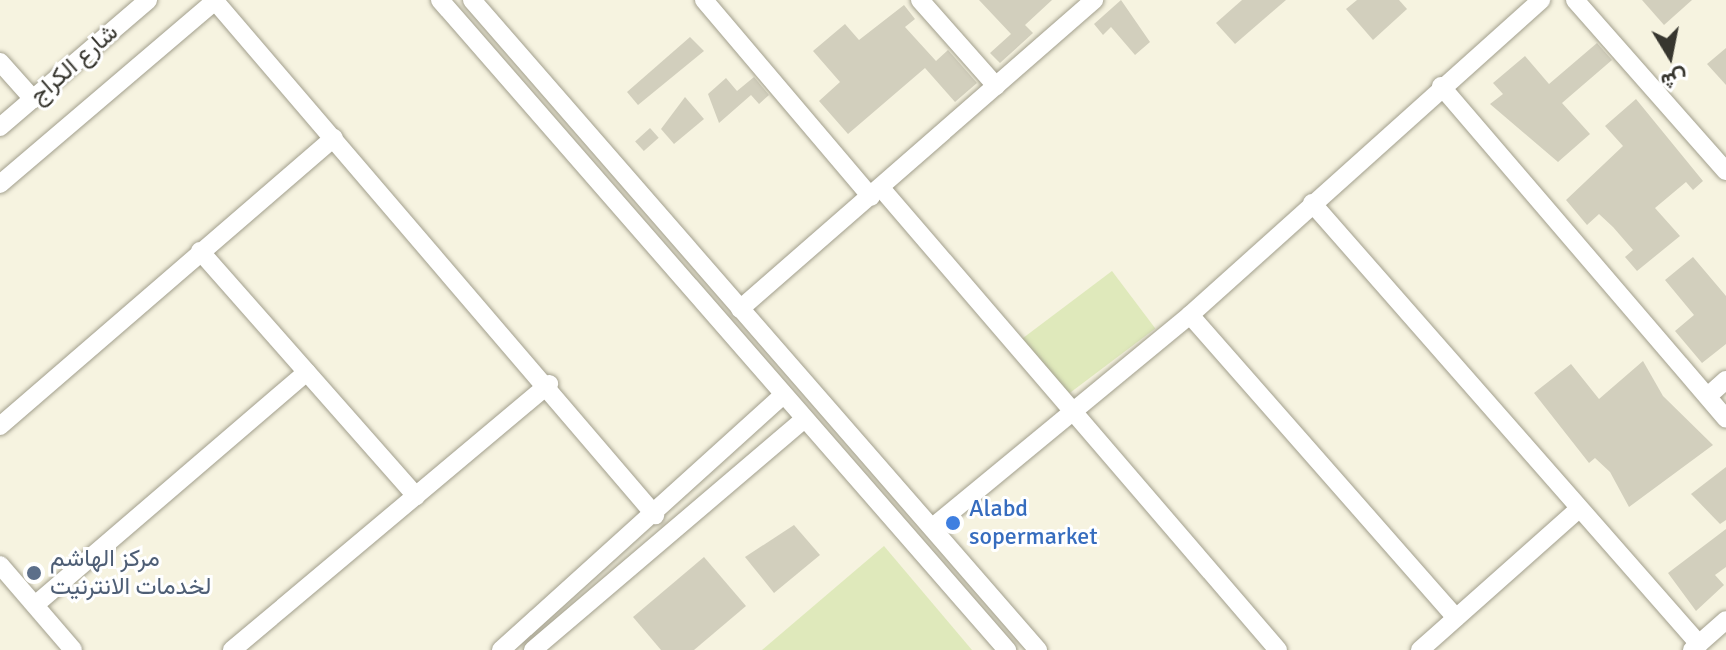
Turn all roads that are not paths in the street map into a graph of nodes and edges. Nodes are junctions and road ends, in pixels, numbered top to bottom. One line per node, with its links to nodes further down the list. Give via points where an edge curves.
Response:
1 (148, 0): 13 (street, شارع الكراج)
2 (215, 0): 15 (street); 18 (street)
3 (440, 0): 19 (street)
4 (472, 0): 16 (street)
5 (704, 0): 20 (street)
6 (920, 0): 11 (street)
7 (1094, 0): 11 (street)
8 (1541, 0): 12 (street)
9 (1575, 0): 17 (street)
10 (0, 62): 13 (street)
11 (996, 86): 20 (street)
12 (1441, 86): 21 (street); 28 (street)
13 (33, 99): 14 (street, شارع الكراج)
14 (0, 127)
15 (334, 138): 22 (street); 27 (street)
16 (616, 170): 19 (street); 23 (street)
17 (1726, 171)
18 (0, 184)
19 (600, 184): 29 (street)
20 (876, 192): 23 (street); 30 (street)
21 (1312, 203): 24 (street); 37 (street)
22 (200, 251): 25 (street); 33 (street)
23 (740, 309): 39 (street)
24 (1190, 315): 30 (street); 44 (street)
25 (307, 372): 36 (street); 43 (street)
26 (1726, 380): 28 (street)
27 (549, 384): 36 (street); 38 (street)
28 (1708, 396): 31 (street)
29 (781, 397): 32 (street); 34 (street)
30 (1071, 413): 39 (street); 53 (street)
31 (1726, 418)
32 (802, 421): 35 (street); 42 (street)
33 (0, 426)
34 (711, 466): 35 (street); 38 (street)
35 (726, 484): 50 (street)
36 (416, 496): 48 (street)
37 (1579, 509): 44 (street); 46 (street)
38 (655, 515): 49 (street)
39 (934, 526): 41 (street)
40 (0, 565): 43 (street)
41 (983, 585): 42 (street); 52 (street)
42 (964, 599): 51 (street)
43 (35, 605): 47 (street)
44 (1456, 618): 54 (street)
45 (1726, 620): 46 (street)
46 (1696, 647)
47 (73, 650)
48 (232, 650)
49 (501, 650)
50 (533, 650)
51 (1007, 650)
52 (1038, 650)
53 (1278, 650)
54 (1420, 650)

